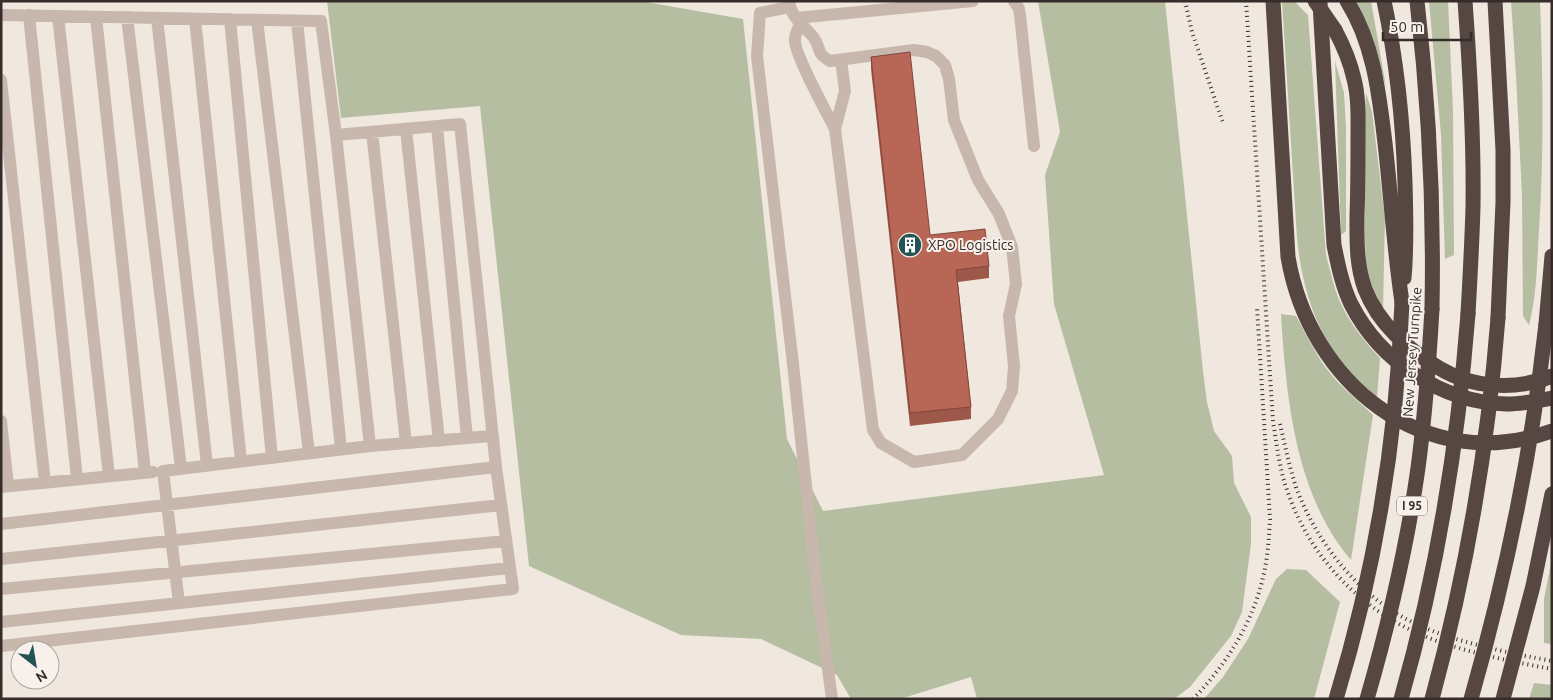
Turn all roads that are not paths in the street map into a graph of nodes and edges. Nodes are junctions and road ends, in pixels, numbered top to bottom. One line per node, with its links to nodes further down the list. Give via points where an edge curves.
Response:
1 (973, 1): 11 (lane)
2 (1014, 1): 29 (lane, via 1020,15)
3 (1274, 1): 37 (highway, via 1288,257 1302,309 1325,352 1369,400 1404,423 1429,433 1457,440 1486,442 1519,440)
4 (1315, 1): 32 (highway, bridge, via 1335,30 1354,79 1358,117 1358,259 1361,278 1372,304 1409,347 1455,376 1506,385)
5 (1320, 1): 35 (highway, via 1334,245 1350,303 1382,347 1428,383 1455,395 1484,402)
6 (1347, 1): 31 (highway, via 1363,33 1376,80)
7 (1384, 1): 31 (highway, via 1396,61 1403,133 1406,256)
8 (1417, 1): 71 (highway, New Jersey Turnpike / I 95, bridge, via 1431,168 1433,240 1425,415 1410,518)
9 (1465, 1): 72 (highway, I 95, bridge, via 1473,206 1460,410 1444,515)
10 (1496, 1): 73 (highway, bridge, via 1503,202 1491,400 1476,504 1456,604)
11 (794, 13): 22 (lane, via 814,38 820,55 830,60); 26 (lane, via 794,41); 69 (lane, via 760,13 757,56)
12 (1, 15): 13 (lane)
13 (29, 15): 14 (lane); 53 (lane)
14 (58, 16): 15 (lane); 52 (lane)
15 (96, 17): 16 (lane); 51 (lane)
16 (126, 17): 17 (lane); 49 (lane)
17 (156, 18): 18 (lane); 47 (lane)
18 (195, 19): 19 (lane); 46 (lane)
19 (230, 19): 20 (lane); 45 (lane)
20 (257, 20): 21 (lane); 44 (lane)
21 (297, 21): 28 (lane, via 321,21); 43 (lane)
22 (841, 60): 26 (lane, via 846,91); 26 (lane, via 914,50 936,56 945,66 949,79 954,120 978,180 999,214 1012,247 1016,284 1009,316 1014,366 1012,391 998,419 962,455 914,462 881,443 872,430)
23 (1, 80): 54 (lane)
24 (437, 126): 25 (lane); 38 (lane, via 460,124); 39 (lane)
25 (406, 129): 27 (lane); 40 (lane)
26 (835, 129)
27 (372, 132): 28 (lane); 41 (lane)
28 (336, 135): 42 (lane)
29 (1034, 146)
30 (1552, 256): 74 (highway, bridge, via 1546,324 1516,515)
31 (1402, 302): 70 (highway, bridge, via 1394,411 1383,494 1360,606)
32 (1552, 376)
33 (1552, 392): 35 (lane)
34 (1552, 398): 35 (highway)
35 (1535, 401)
36 (1, 421): 55 (lane)
37 (1552, 432)
38 (492, 436): 39 (lane); 48 (lane)
39 (467, 438): 40 (lane)
40 (439, 441): 41 (lane)
41 (406, 443): 42 (lane)
42 (370, 446): 43 (lane)
43 (341, 450): 44 (lane)
44 (309, 453): 45 (lane)
45 (272, 458): 46 (lane)
46 (241, 461): 47 (lane)
47 (207, 466): 49 (lane)
48 (496, 467): 57 (lane); 58 (lane)
49 (182, 468): 50 (lane)
50 (163, 470): 51 (lane); 57 (lane)
51 (145, 472): 52 (lane)
52 (109, 476): 53 (lane)
53 (77, 479): 54 (lane)
54 (45, 483): 55 (lane)
55 (5, 487)
56 (1552, 494): 75 (highway, bridge, via 1533,586)
57 (167, 505): 59 (lane); 60 (lane)
58 (501, 505): 60 (lane); 61 (lane)
59 (1, 524)
60 (171, 540): 62 (lane); 64 (lane)
61 (506, 541): 63 (lane); 64 (lane)
62 (1, 559)
63 (509, 568): 66 (lane); 68 (lane, via 513,589)
64 (175, 573): 65 (lane); 66 (lane)
65 (1, 589)
66 (179, 603): 67 (lane)
67 (1, 622)
68 (1, 646)
69 (832, 699)
70 (1336, 699)
71 (1367, 699)
72 (1401, 699)
73 (1432, 699)
74 (1471, 699)
75 (1503, 699)

